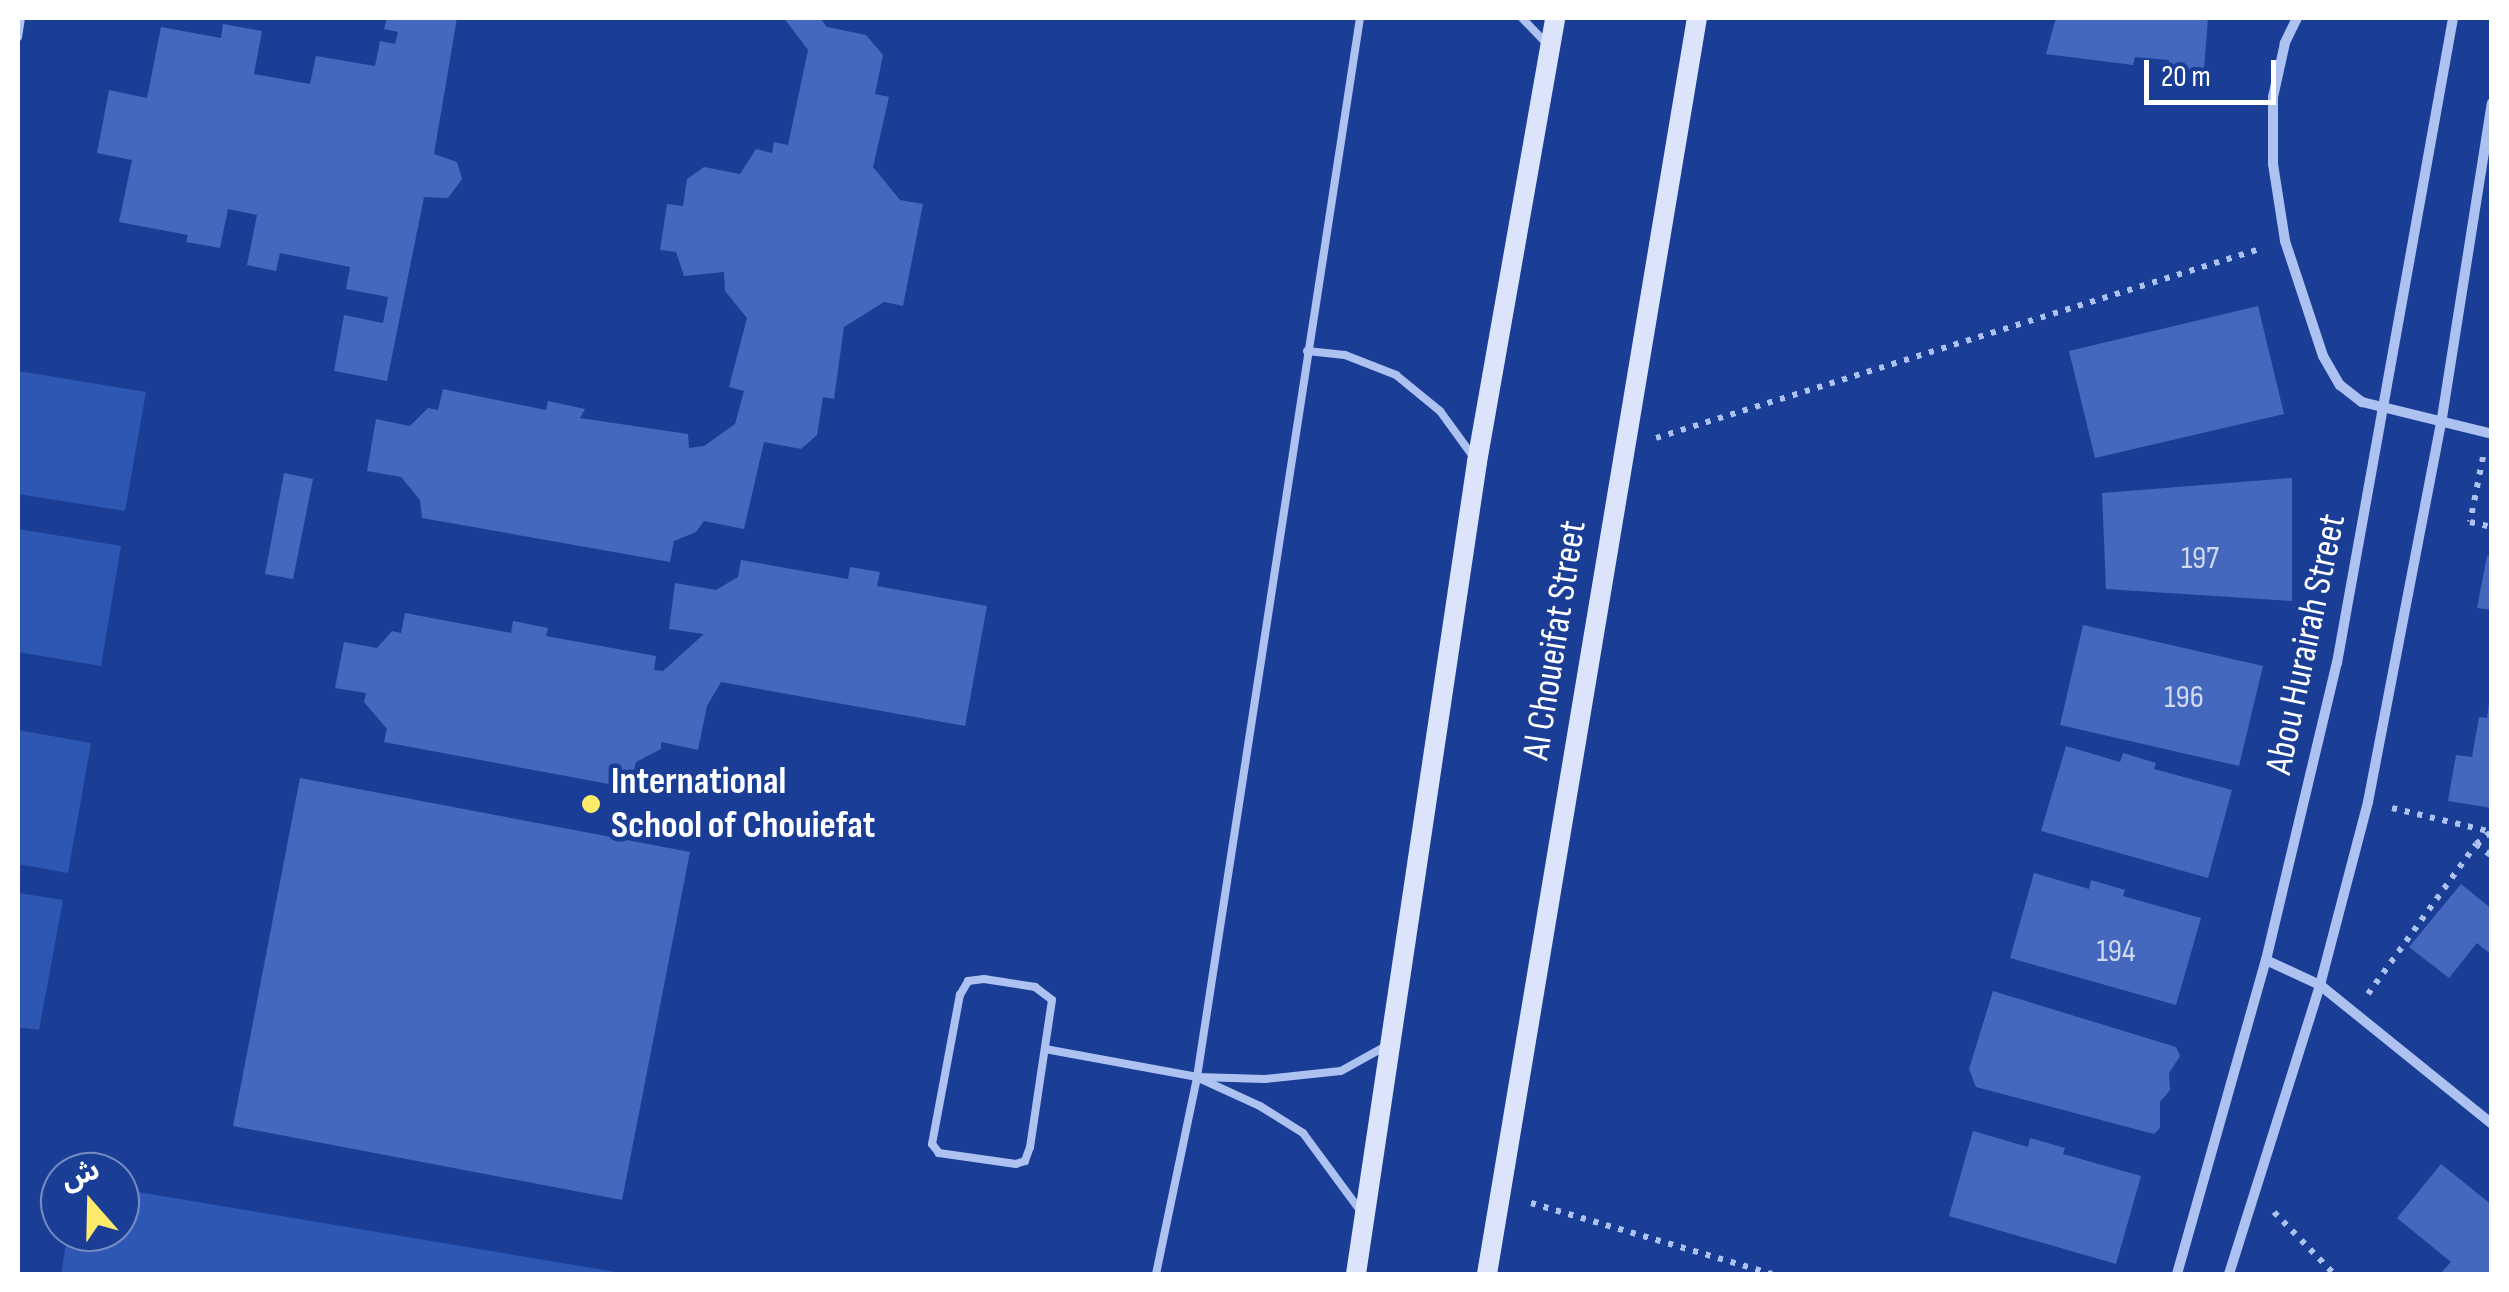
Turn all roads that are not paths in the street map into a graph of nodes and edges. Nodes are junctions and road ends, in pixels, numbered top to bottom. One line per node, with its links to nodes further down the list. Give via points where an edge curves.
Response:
1 (21, 18): 8 (lane)
2 (1360, 18): 11 (lane)
3 (1522, 18): 9 (lane)
4 (1555, 18): 9 (main road)
5 (1698, 18): 25 (main road, Al Choueifat Street)
6 (2296, 18): 12 (street, via 2273,98 2273,164 2285,241 2323,356 2340,385)
7 (2454, 18): 12 (street, Abou Hurairah Street)
8 (18, 37)
9 (1550, 48): 15 (main road)
10 (2492, 103): 13 (street)
11 (1307, 350): 15 (lane, via 1345,354 1396,375 1440,411); 20 (lane)
12 (2383, 410): 13 (street); 16 (street, Abou Hurairah Street, via 2337,663)
13 (2441, 424): 14 (street); 17 (street, via 2368,802)
14 (2490, 434)
15 (1477, 462): 18 (main road)
16 (2266, 960): 17 (street); 26 (street, Abou Hurairah Street)
17 (2320, 985): 21 (street); 27 (street)
18 (1390, 1043): 20 (lane, via 1331,1073); 22 (main road)
19 (1045, 1050): 19 (lane, via 1025,1161 1005,1164 934,1149 968,980 1049,995); 20 (lane)
20 (1196, 1078): 22 (lane, via 1303,1134); 23 (lane)
21 (2492, 1124)
22 (1365, 1218): 24 (main road)
23 (1156, 1274)
24 (1356, 1274)
25 (1487, 1274)
26 (2176, 1274)
27 (2229, 1274)

